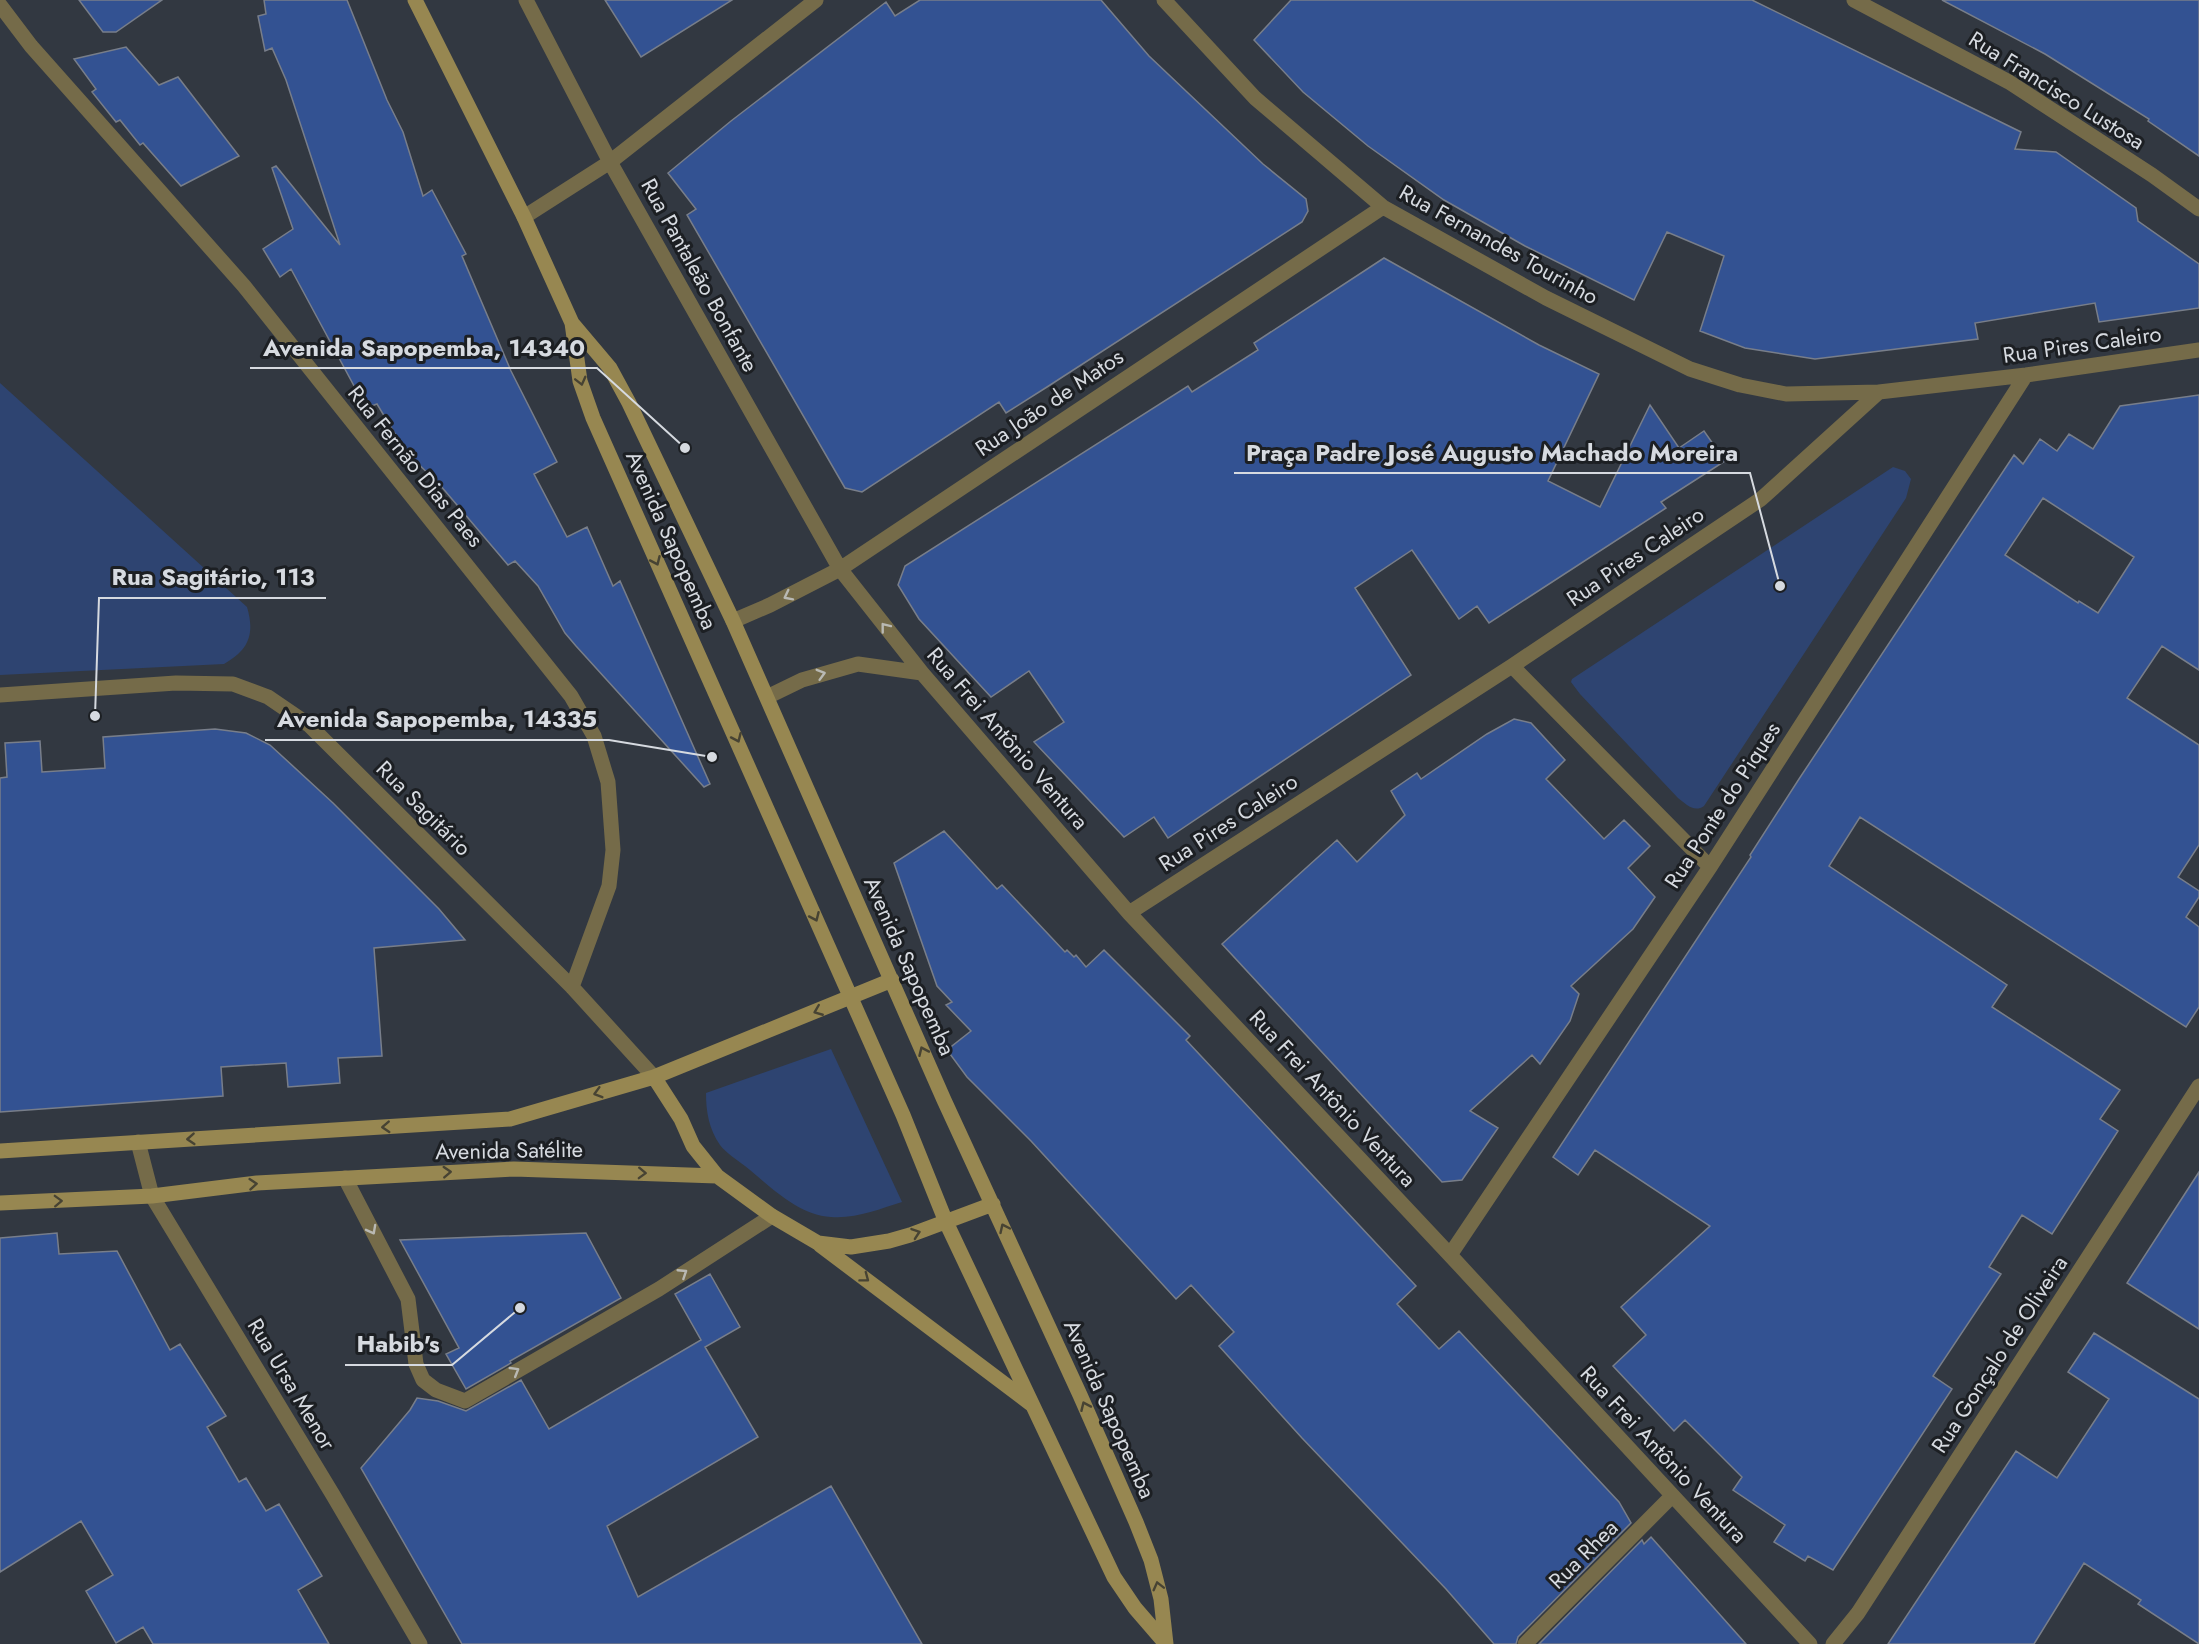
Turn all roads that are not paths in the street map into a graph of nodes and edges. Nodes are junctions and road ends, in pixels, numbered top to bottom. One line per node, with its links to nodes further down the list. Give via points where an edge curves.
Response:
1 (415, 0): 10 (main road, Avenida Sapopemba)
2 (526, 0): 7 (street, Rua Pantaleão Bonfante)
3 (816, 0): 7 (street)
4 (1164, 0): 8 (street, Rua Fernandes Tourinho, via 1255,98)
5 (1854, 0): 9 (street, Rua Francisco Lustosa, via 2009,82)
6 (0, 6): 24 (street, Rua Fernão Dias Paes, via 244,286 571,696 594,736 608,782 613,850 609,886)
7 (610, 162): 10 (street); 15 (street, Rua Pantaleão Bonfante)
8 (1383, 207): 14 (street, Rua Fernandes Tourinho, via 1546,298 1690,369 1786,394); 15 (street, Rua João de Matos)
9 (2199, 209)
10 (524, 217): 11 (main road, Avenida Sapopemba)
11 (572, 324): 16 (main road, Avenida Sapopemba, via 610,368); 25 (main road, Avenida Sapopemba, one-way to 25, via 580,381 593,418)
12 (2199, 350): 13 (street, Rua Pires Caleiro)
13 (2026, 375): 14 (street, Rua Pires Caleiro); 21 (street, Rua Ponte do Piques)
14 (1880, 392): 17 (street, Rua Pires Caleiro, via 1761,499)
15 (840, 569): 16 (street, Rua João de Matos, one-way to 16); 18 (street, Rua Frei Antônio Ventura, one-way to 15)
16 (733, 621): 20 (main road, Avenida Sapopemba)
17 (1512, 666): 21 (street); 22 (street, Rua Pires Caleiro)
18 (922, 673): 20 (street, one-way to 18, via 802,680 858,664); 22 (street, Rua Frei Antônio Ventura)
19 (0, 695): 24 (street, Rua Sagitário, via 176,683 233,684 268,697 309,725)
20 (767, 697): 23 (main road, Avenida Sapopemba)
21 (1710, 867): 38 (street, Rua Ponte do Piques)
22 (1129, 913): 38 (street, Rua Frei Antônio Ventura)
23 (892, 980): 25 (main road, Avenida Satélite); 34 (main road, Avenida Sapopemba, one-way to 23)
24 (572, 987): 26 (street, Rua Sagitário)
25 (850, 998): 26 (main road, Avenida Satélite, one-way to 26); 36 (main road, Avenida Sapopemba, via 903,1114)
26 (654, 1077): 28 (main road, Avenida Satélite, one-way to 28, via 510,1119); 30 (main road, via 693,1146)
27 (2199, 1086): 45 (street, Rua Gonçalo de Oliveira, via 1858,1613)
28 (138, 1142): 29 (main road, Avenida Satélite); 32 (street, Rua Ursa Menor)
29 (0, 1151)
30 (717, 1176): 31 (main road, Avenida Satélite, one-way to 30, via 514,1168); 35 (main road)
31 (345, 1178): 32 (main road, Avenida Satélite, one-way to 31, via 257,1183); 35 (street, one-way to 35, via 408,1299 416,1364 423,1380 436,1390 465,1401 659,1289)
32 (152, 1196): 33 (main road, Avenida Satélite, one-way to 32); 41 (street, Rua Ursa Menor)
33 (0, 1203)
34 (993, 1204): 36 (main road); 42 (main road, Avenida Sapopemba, one-way to 34, via 1152,1560)
35 (772, 1216): 37 (main road)
36 (946, 1222): 37 (main road, one-way to 36, via 851,1247 872,1244); 39 (main road, Avenida Sapopemba)
37 (818, 1243): 39 (main road, one-way to 39)
38 (1450, 1256): 40 (street, Rua Frei Antônio Ventura)
39 (1033, 1406): 42 (main road, Avenida Sapopemba, via 1114,1577)
40 (1672, 1496): 43 (street, Rua Rhea); 44 (street, Rua Frei Antônio Ventura)
41 (420, 1644)
42 (1166, 1644)
43 (1525, 1644)
44 (1810, 1644)
45 (1833, 1644)

